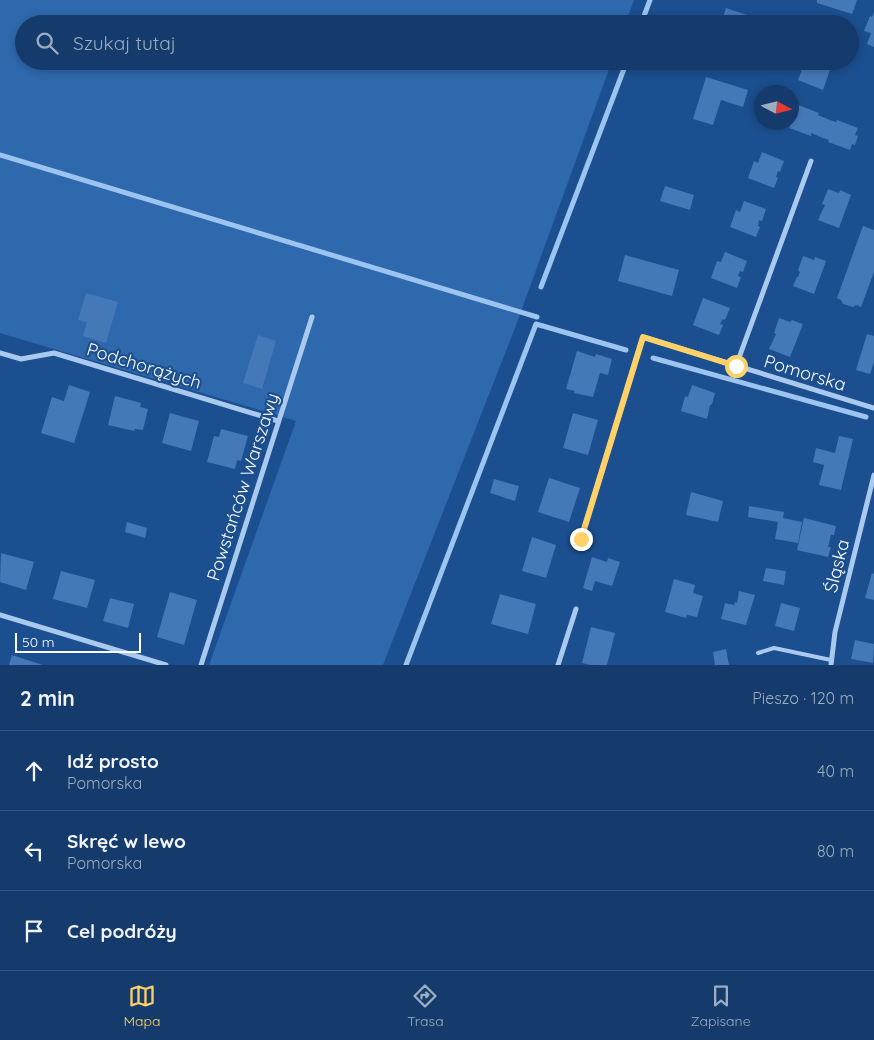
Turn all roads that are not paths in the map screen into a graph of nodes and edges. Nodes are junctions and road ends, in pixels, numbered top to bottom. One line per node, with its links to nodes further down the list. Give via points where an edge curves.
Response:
1 (811, 161): 4 (street)
2 (312, 317): 6 (street, Powstańców Warszawy)
3 (0, 353): 6 (street, Podchorążych, via 21,359 54,353)
4 (736, 366): 5 (street, Pomorska); 8 (street, Pomorska, via 643,337)
5 (874, 408)
6 (278, 421): 14 (street, Powstańców Warszawy)
7 (874, 475): 12 (street, Śląska, via 835,632)
8 (581, 539)
9 (576, 609): 15 (street)
10 (0, 615): 13 (street)
11 (758, 653): 12 (lane, via 774,648)
12 (831, 663)
13 (166, 665)
14 (201, 665)
15 (558, 665)

